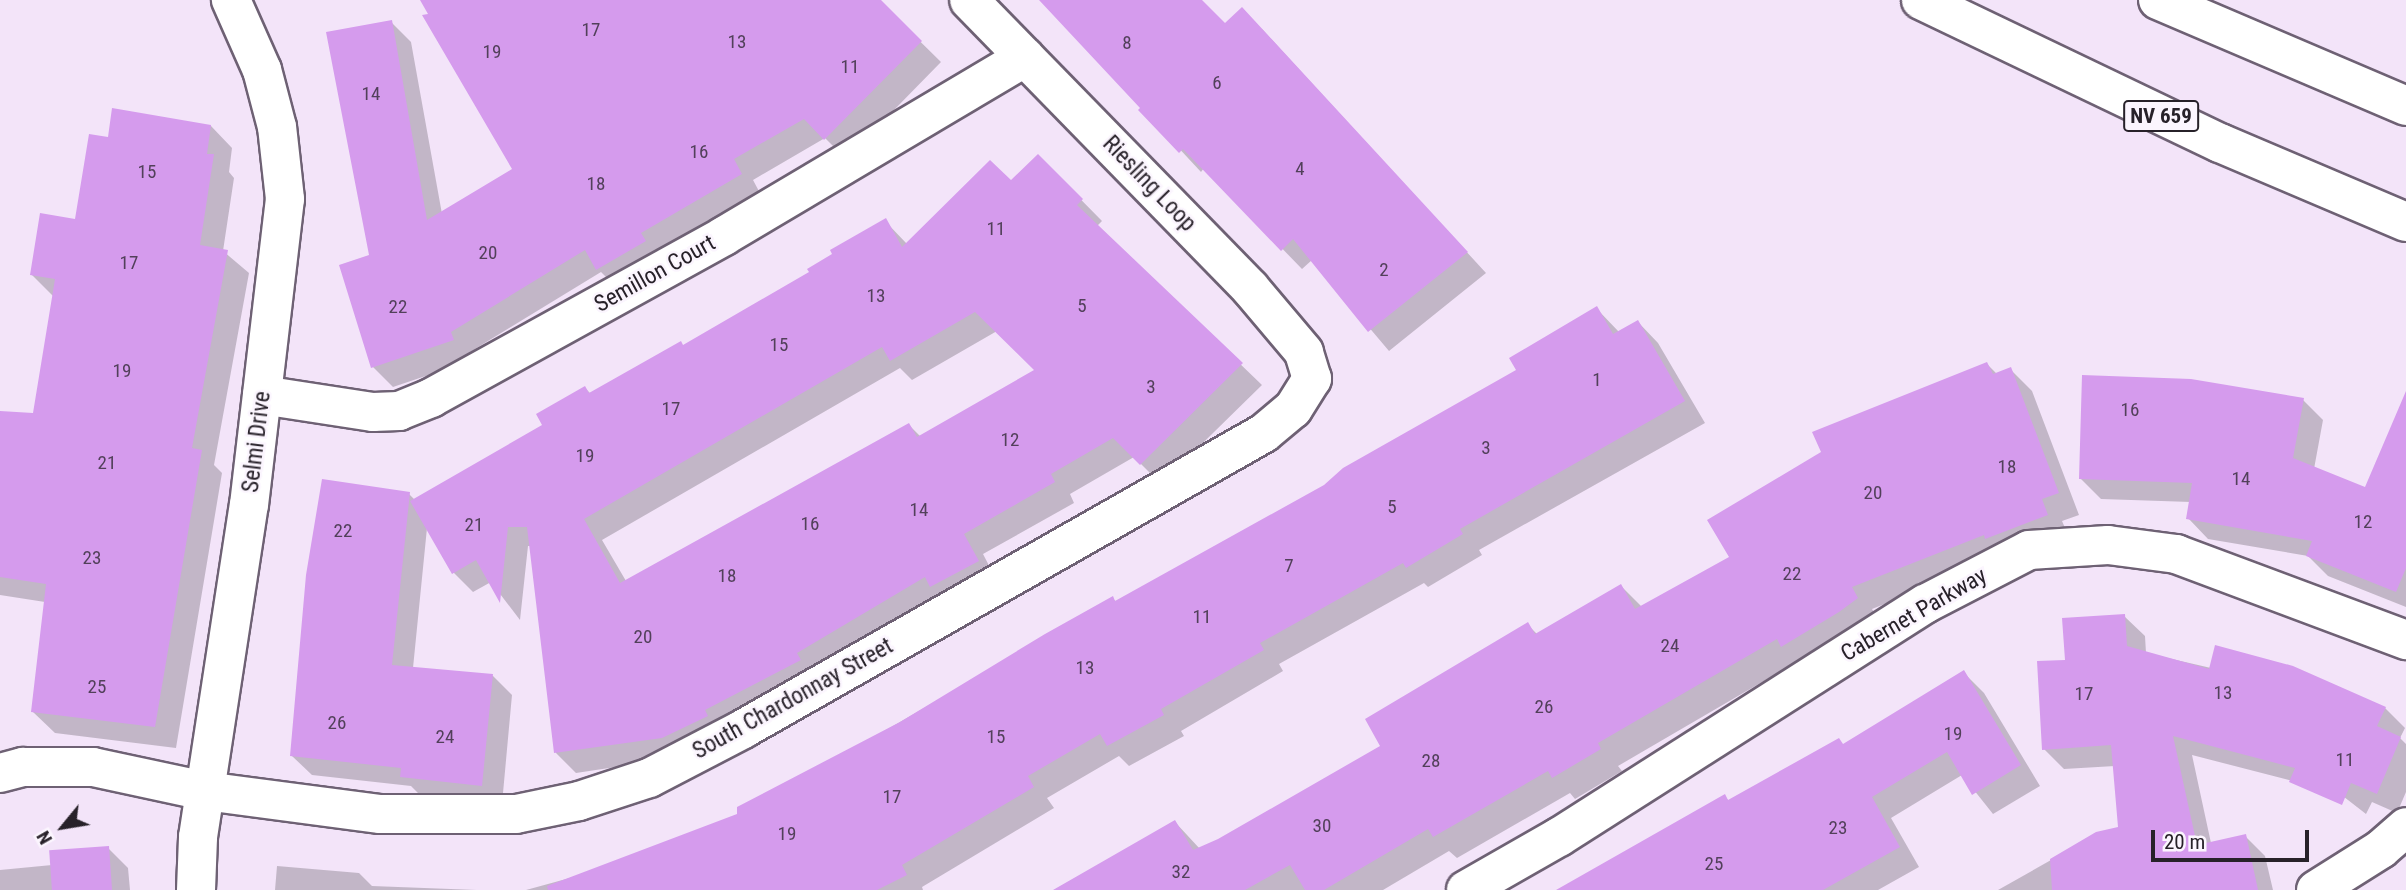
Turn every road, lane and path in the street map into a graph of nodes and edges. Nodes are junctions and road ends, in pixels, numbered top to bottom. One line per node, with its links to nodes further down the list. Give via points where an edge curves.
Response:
1 (969, 0): 5 (street, Riesling Loop)
2 (1921, 0): 7 (street, NV 659, via 2208,138)
3 (2158, 0): 6 (street)
4 (238, 2): 9 (street, Selmi Drive, via 276,127 285,199)
5 (1025, 57): 8 (street, Riesling Loop, via 1250,288 1304,352); 9 (street, Semillon Court, via 724,236 431,398 399,411 373,412)
6 (2406, 106)
7 (2406, 222)
8 (1312, 379): 12 (street, South Chardonnay Street, via 1293,409 1264,433 649,778 579,802 453,817 380,814)
9 (262, 395): 12 (street, Selmi Drive)
10 (2406, 640): 15 (street, Cabernet Parkway, via 2176,554 2108,545 2029,551 1925,604 1559,837)
11 (0, 773): 12 (street, South Chardonnay Street, via 23,767 93,767)
12 (205, 790): 14 (street, Selmi Drive)
13 (2406, 827): 16 (street, via 2381,849)
14 (196, 890)
15 (1466, 890)
16 (2316, 890)

